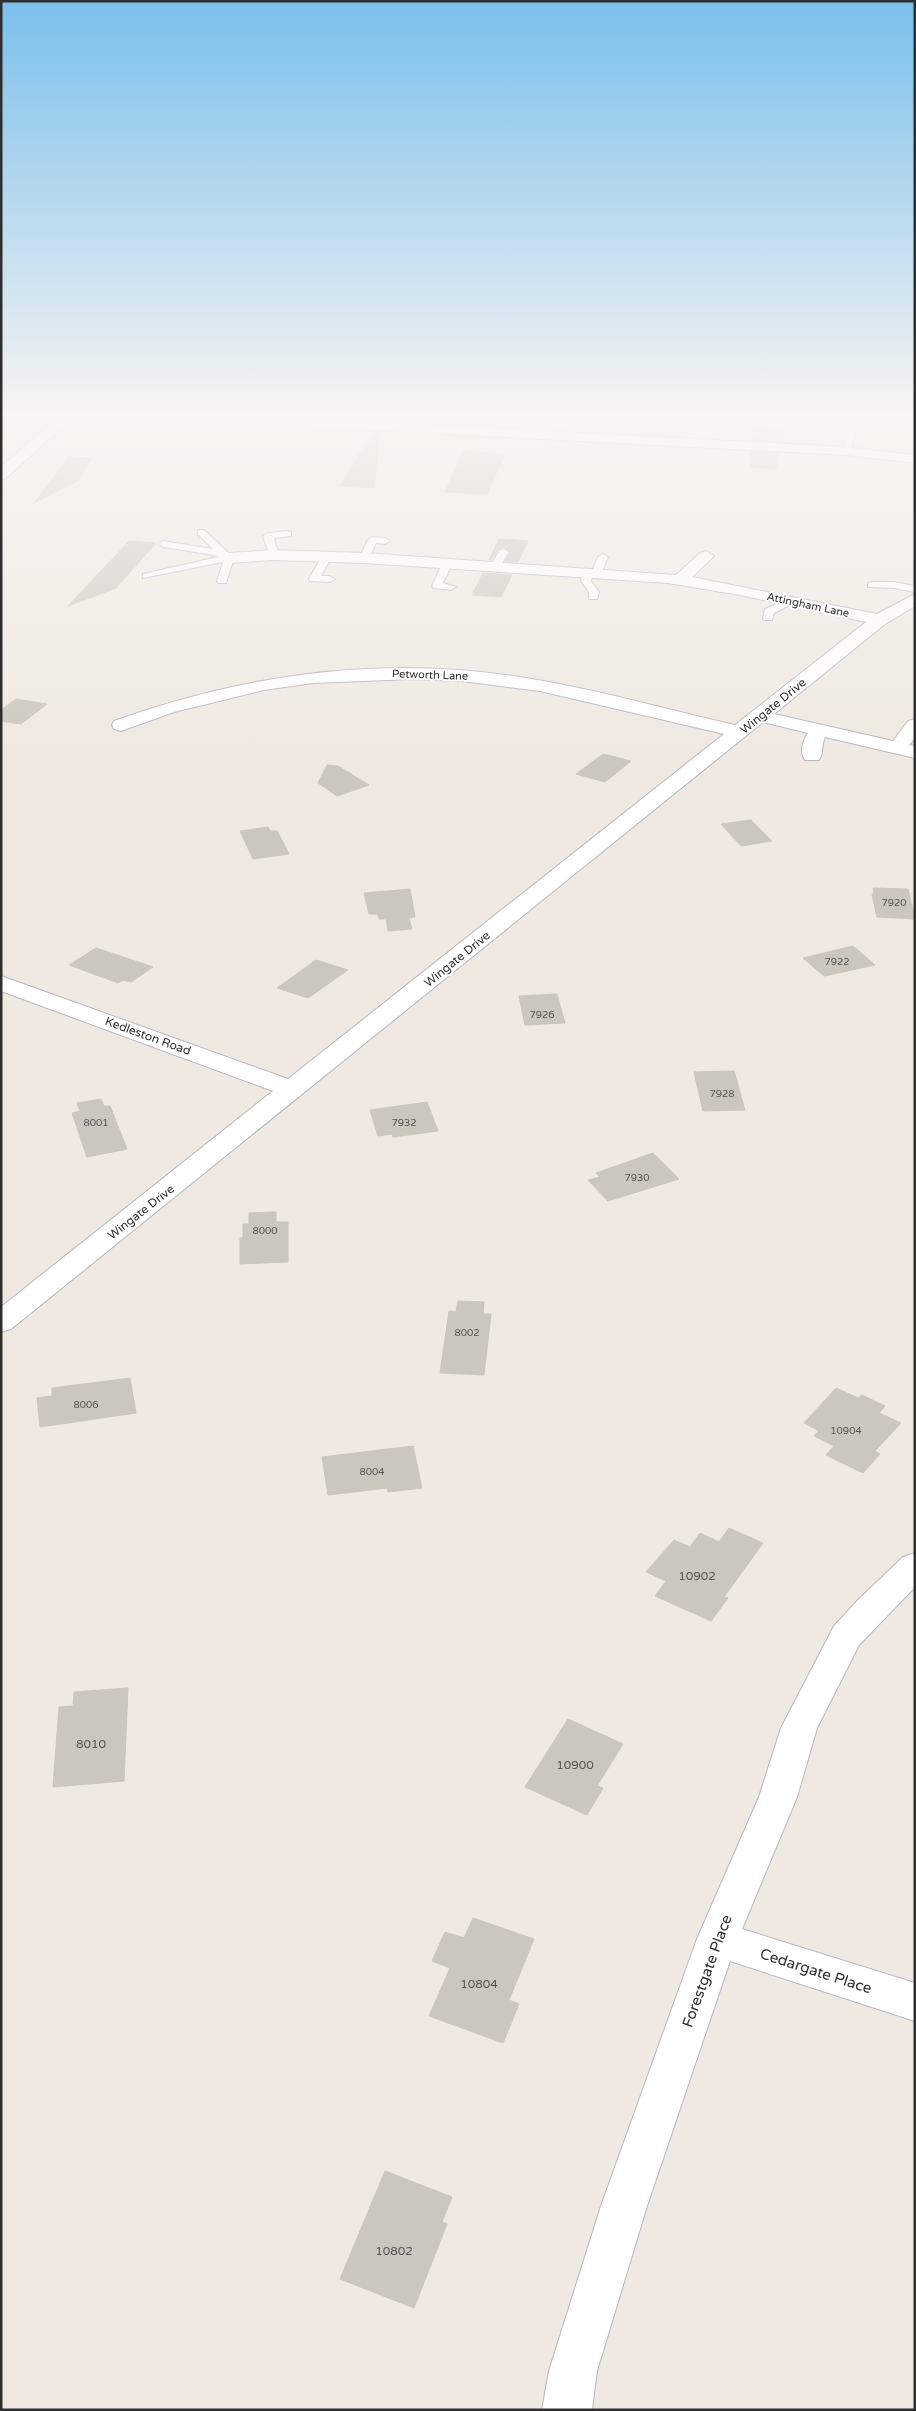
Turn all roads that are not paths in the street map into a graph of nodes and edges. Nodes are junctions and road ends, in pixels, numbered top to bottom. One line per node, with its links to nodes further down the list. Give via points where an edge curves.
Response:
1 (201, 532): 10 (lane)
2 (288, 534): 6 (lane, via 268,536)
3 (385, 541): 11 (lane, via 373,540)
4 (163, 544): 10 (lane)
5 (504, 552): 13 (lane)
6 (274, 555): 7 (street, Attingham Lane); 10 (street, Attingham Lane)
7 (327, 556): 11 (street, Attingham Lane); 16 (lane, via 314,579)
8 (706, 556): 17 (street)
9 (603, 557): 14 (lane)
10 (229, 558): 15 (lane); 18 (lane)
11 (364, 558): 12 (street, Attingham Lane)
12 (447, 564): 13 (street, Attingham Lane); 20 (lane, via 437,586)
13 (495, 566): 14 (street, Attingham Lane)
14 (593, 572): 17 (street, Attingham Lane); 22 (lane, via 586,581 594,592)
15 (147, 576)
16 (330, 580)
17 (680, 580): 23 (street, Attingham Lane)
18 (222, 581)
19 (872, 585): 21 (lane)
20 (451, 587)
21 (915, 590)
22 (593, 597)
23 (790, 601): 25 (lane, via 769,612); 26 (street, Attingham Lane)
24 (910, 606): 26 (street, Wingate Drive)
25 (768, 618)
26 (879, 620): 27 (street, Wingate Drive)
27 (760, 716): 30 (street); 31 (street, Wingate Drive)
28 (121, 725): 31 (street, Petworth Lane, via 149,714 244,690 312,679 402,673 459,675 537,685)
29 (915, 726): 32 (street)
30 (820, 729): 32 (street); 33 (street, via 812,743)
31 (739, 732): 35 (street, Wingate Drive)
32 (906, 749)
33 (812, 756)
34 (1, 983): 35 (street, Kedleston Road)
35 (294, 1090): 36 (street, Wingate Drive)
36 (1, 1322)
37 (915, 1566): 38 (street, Forestgate Place, via 870,1608 846,1636 799,1728 778,1797)
38 (717, 1939): 39 (street, Cedargate Place); 40 (street, Forestgate Place, via 624,2206 573,2371)
39 (915, 2002)
40 (567, 2410)

